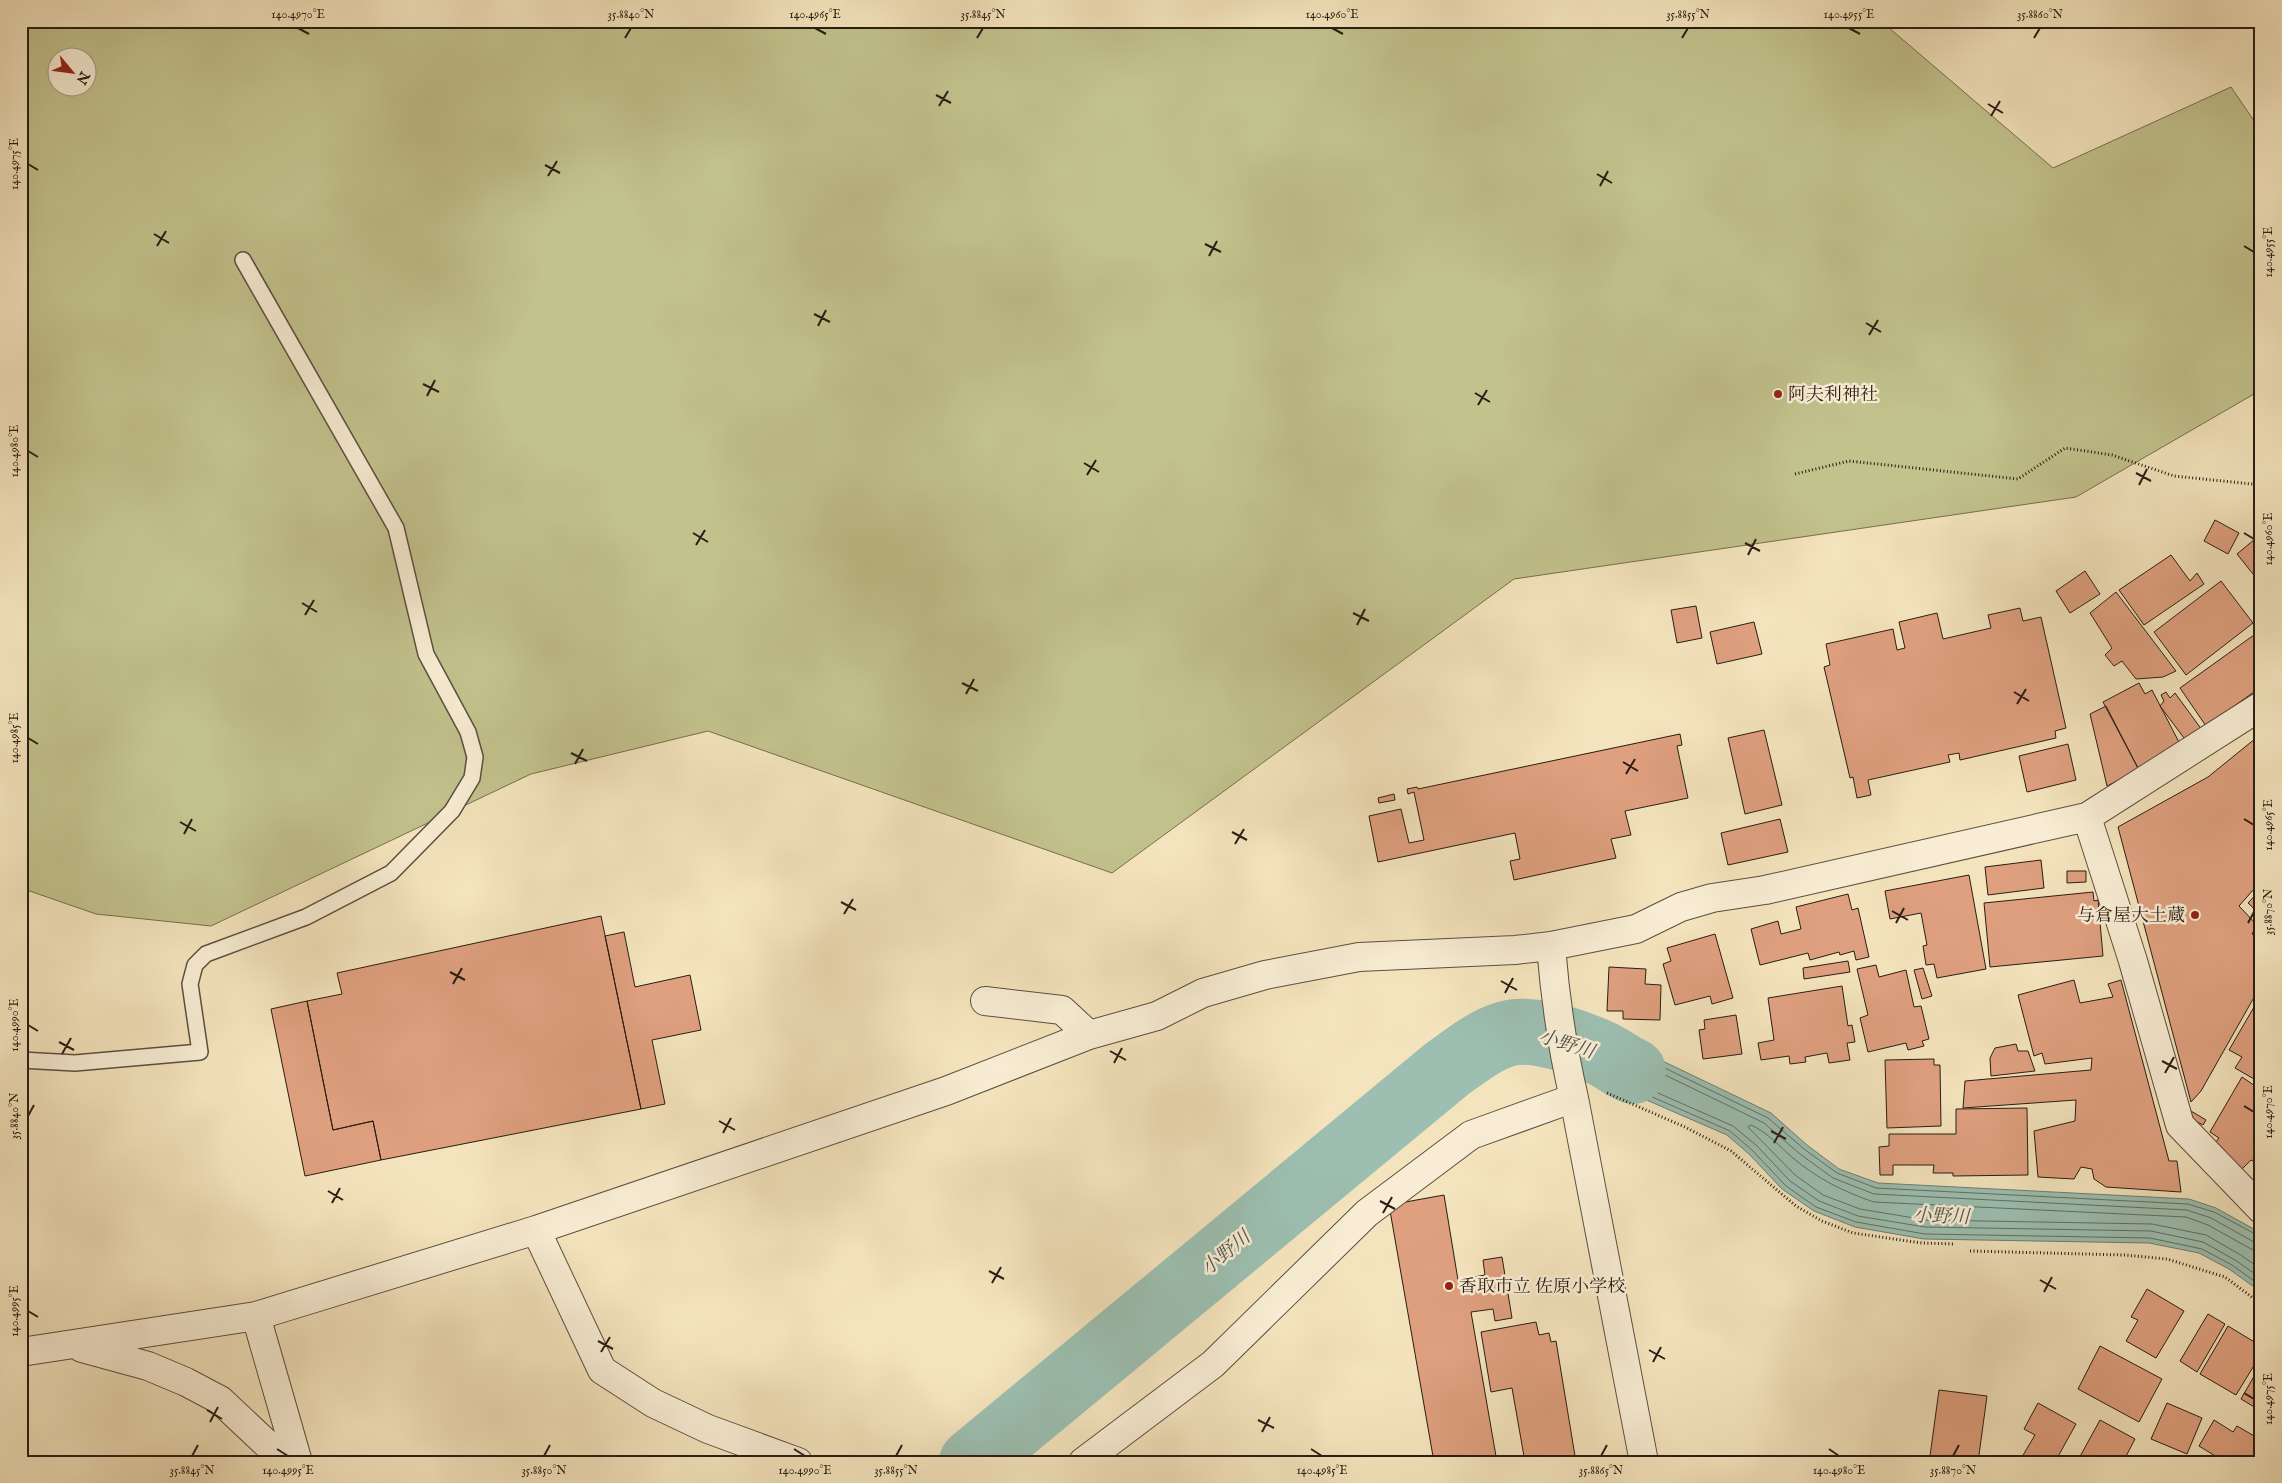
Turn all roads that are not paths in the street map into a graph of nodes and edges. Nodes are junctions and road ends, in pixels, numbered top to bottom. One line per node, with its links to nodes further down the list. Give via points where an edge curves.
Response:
1 (243, 260): 7 (lane, via 396,528 426,654 468,732 475,757 472,778 452,811 391,873 306,917 206,954 195,965 190,984 200,1052 75,1063)
2 (2261, 706): 3 (street)
3 (2087, 817): 4 (street, via 1765,890 1712,898 1681,907 1636,929); 9 (street, via 2180,1124)
4 (1551, 946): 6 (street, via 1359,957 1265,975 1203,993 1157,1016); 8 (street, via 1556,1003)
5 (985, 1002): 6 (street, via 1062,1010)
6 (1089, 1035): 10 (street, via 946,1091)
7 (21, 1060)
8 (1570, 1080): 17 (street, via 1463,1141 1367,1213 1214,1364); 18 (street)
9 (2261, 1209)
10 (536, 1230): 11 (street); 16 (street, via 602,1370 653,1403 708,1430)
11 (256, 1316): 12 (street); 15 (street)
12 (70, 1345): 13 (street); 14 (street, via 148,1366 220,1400)
13 (21, 1352)
14 (286, 1462)
15 (298, 1462)
16 (798, 1462)
17 (1082, 1462)
18 (1644, 1462)

